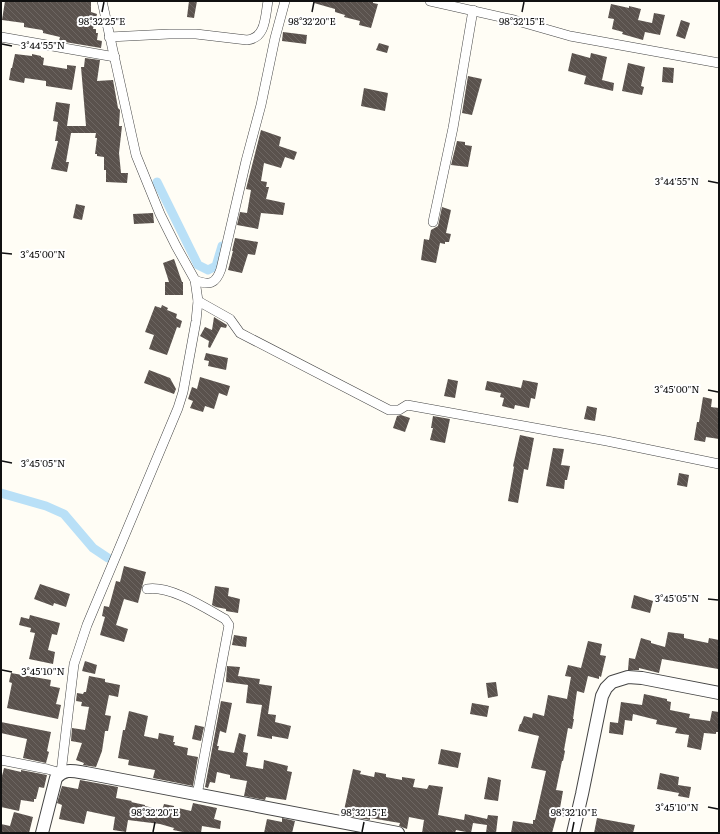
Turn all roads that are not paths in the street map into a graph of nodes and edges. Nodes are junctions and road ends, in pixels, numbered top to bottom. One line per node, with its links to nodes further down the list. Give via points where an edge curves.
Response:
1 (102, 1): 7 (street)
2 (268, 1): 7 (street, via 263,26 260,34 254,39 196,34)
3 (285, 1): 11 (street, via 221,269 218,278 212,282 204,284)
4 (430, 1): 5 (street)
5 (473, 10): 9 (street, via 570,36); 10 (street, via 453,128)
6 (1, 37): 8 (street)
7 (109, 37): 8 (street)
8 (115, 57): 11 (street, via 136,154 160,214)
9 (719, 63)
10 (433, 222)
11 (195, 280): 12 (street)
12 (198, 302): 13 (street, via 230,319 240,333 389,410 399,410 407,405); 17 (street, via 185,385 178,408 87,625 74,664)
13 (719, 464)
14 (147, 589): 18 (street, via 174,593 225,619 228,625)
15 (719, 693): 21 (street, via 642,678 628,677 612,682 602,696)
16 (1, 760): 17 (street)
17 (60, 773): 18 (street, via 86,773); 19 (street, via 56,778)
18 (198, 795): 20 (street)
19 (42, 833)
20 (398, 833)
21 (573, 833)

